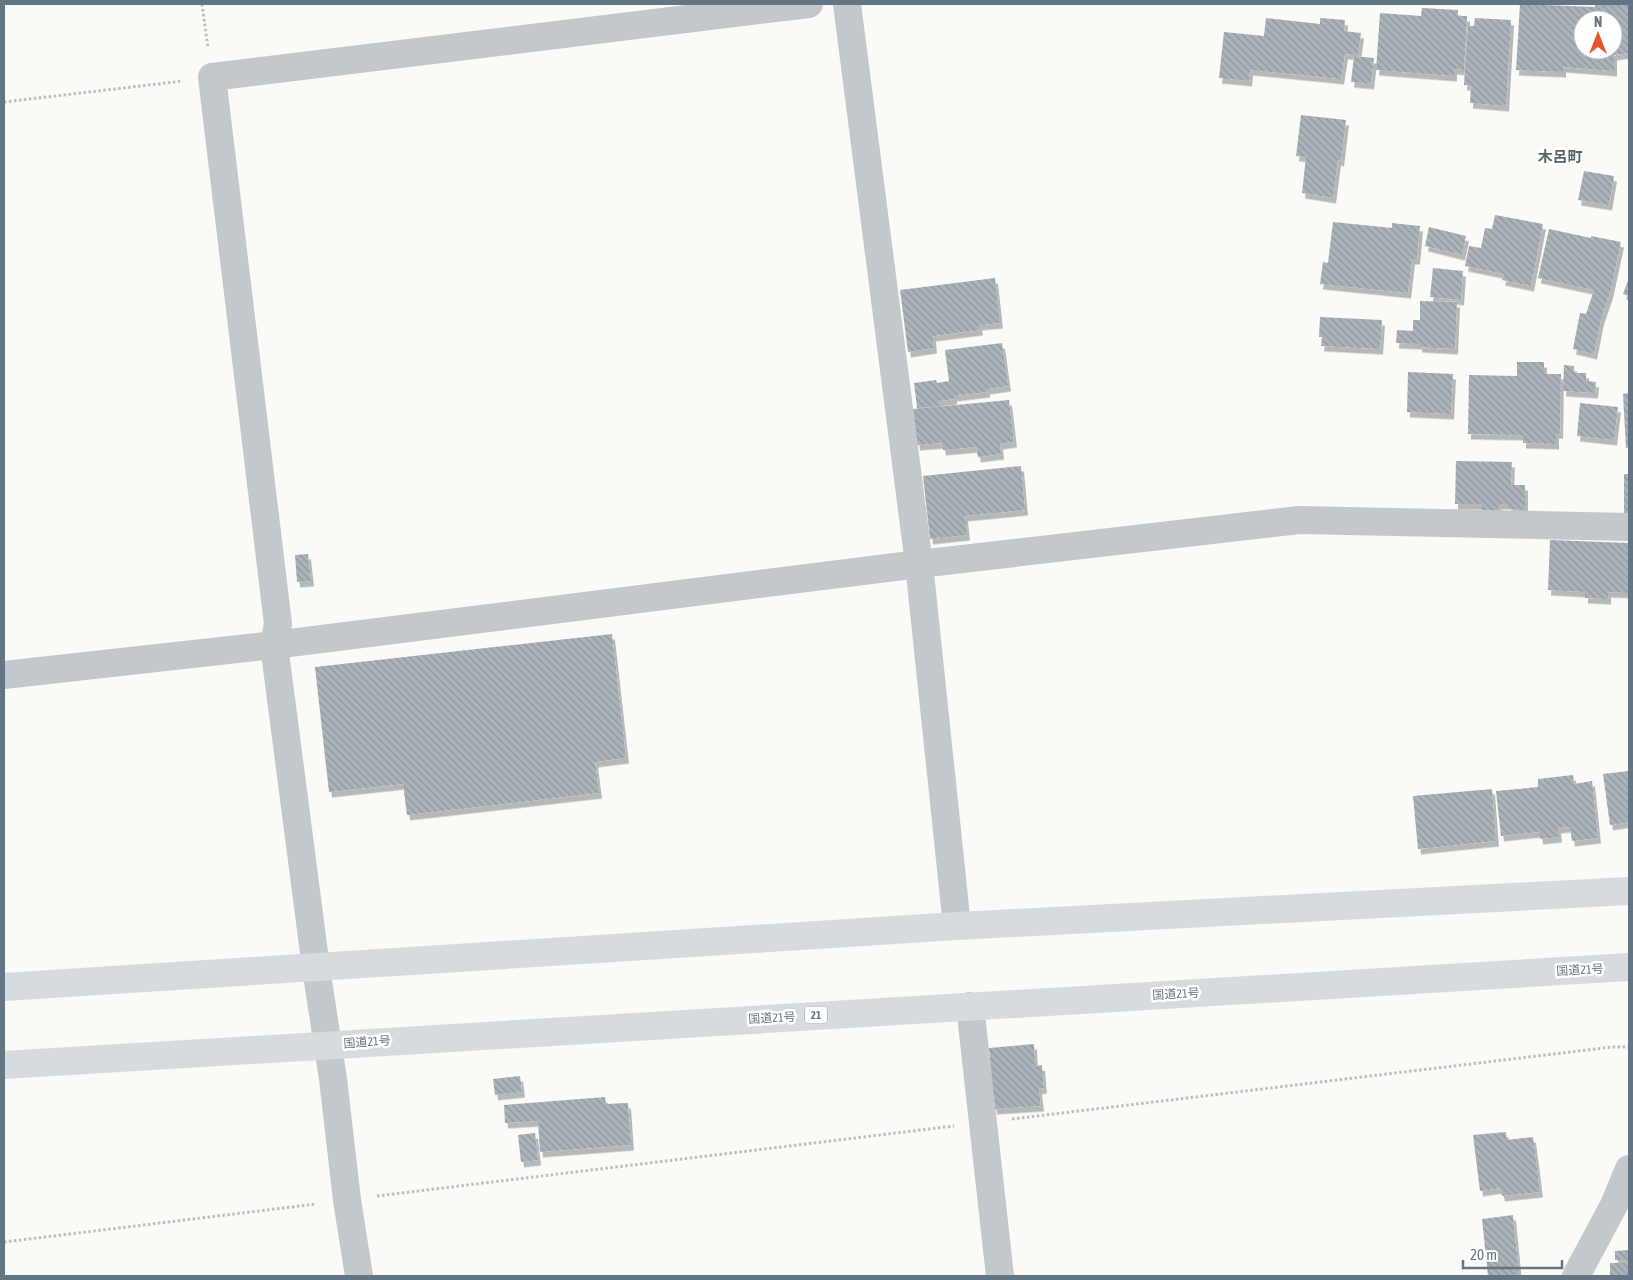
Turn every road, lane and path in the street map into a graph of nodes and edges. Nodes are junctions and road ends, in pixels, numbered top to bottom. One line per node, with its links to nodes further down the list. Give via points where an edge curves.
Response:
1 (202, 4): 4 (path)
2 (809, 4): 4 (street)
3 (847, 4): 7 (street)
4 (212, 77): 5 (path); 8 (street, via 278,624)
5 (4, 102)
6 (1629, 527): 7 (street, via 1298,520)
7 (919, 564): 8 (street); 11 (street)
8 (274, 644): 9 (street); 13 (street)
9 (4, 676)
10 (1629, 891): 11 (highway)
11 (957, 926): 13 (highway)
12 (1629, 967): 15 (highway, 国道21号 / 21)
13 (316, 968): 14 (highway); 16 (street)
14 (4, 987)
15 (970, 1006): 16 (highway, 国道21号 / 21); 19 (street)
16 (328, 1044): 18 (highway, 国道21号 / 21); 21 (street)
17 (1629, 1047): 19 (path)
18 (4, 1065)
19 (983, 1123): 21 (path); 24 (street)
20 (1629, 1169): 25 (street, via 1614,1205)
21 (347, 1200): 22 (path); 23 (street)
22 (4, 1242)
23 (359, 1276)
24 (1000, 1276)
25 (1576, 1276)

